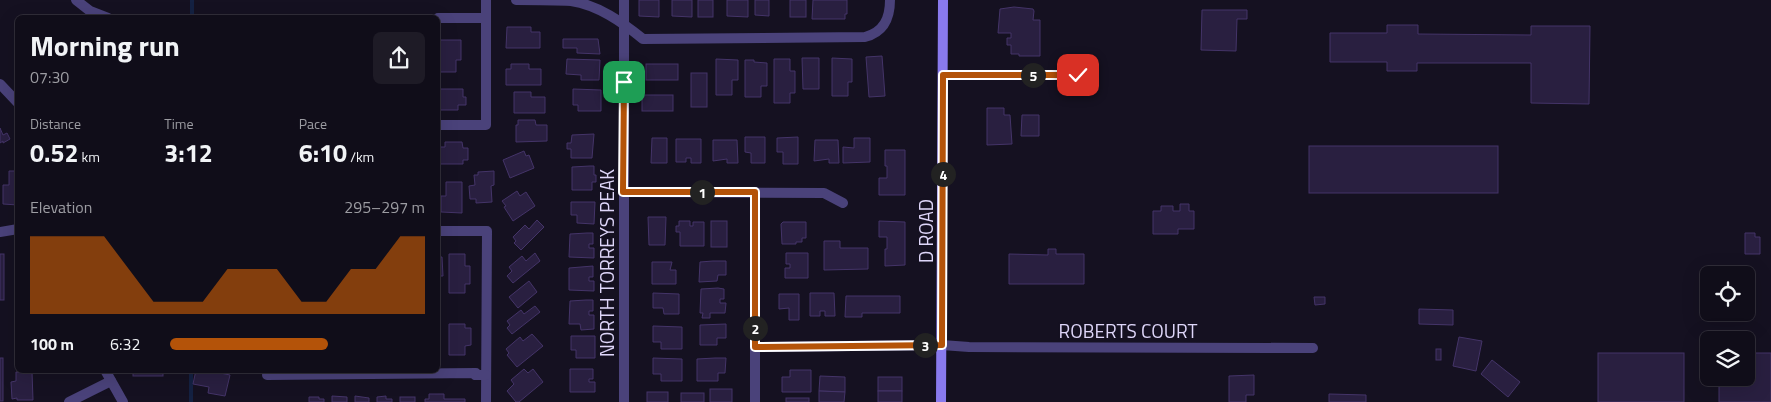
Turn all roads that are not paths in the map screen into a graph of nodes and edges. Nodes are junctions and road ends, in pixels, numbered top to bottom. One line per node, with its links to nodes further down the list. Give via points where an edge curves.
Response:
1 (76, 0): 7 (street)
2 (486, 0): 9 (street)
3 (516, 0): 10 (street, via 579,2)
4 (624, 0): 10 (street, NORTH TORREYS PEAK)
5 (890, 0): 10 (street, via 890,14 883,26 865,37 643,39)
6 (943, 0): 11 (street, D ROAD)
7 (100, 15)
8 (440, 18): 9 (street)
9 (486, 18): 15 (street, via 486,125)
10 (624, 23): 16 (street, NORTH TORREYS PEAK)
11 (943, 75): 12 (lane); 22 (street, D ROAD)
12 (1078, 75)
13 (0, 84): 14 (street)
14 (15, 100)
15 (440, 125)
16 (623, 192): 17 (street); 32 (street, NORTH TORREYS PEAK)
17 (755, 192): 18 (street, via 824,193); 23 (street)
18 (843, 203)
19 (15, 229): 21 (street)
20 (440, 231): 27 (street, via 487,231)
21 (0, 232)
22 (942, 345): 23 (street, ROBERTS COURT); 24 (street, ROBERTS COURT); 34 (street, D ROAD)
23 (755, 347): 33 (street)
24 (1313, 348)
25 (107, 373): 28 (street)
26 (267, 375): 27 (street)
27 (486, 375): 31 (street)
28 (111, 381): 29 (street); 30 (street)
29 (69, 402)
30 (123, 402)
31 (486, 402)
32 (624, 402)
33 (755, 402)
34 (941, 402)

